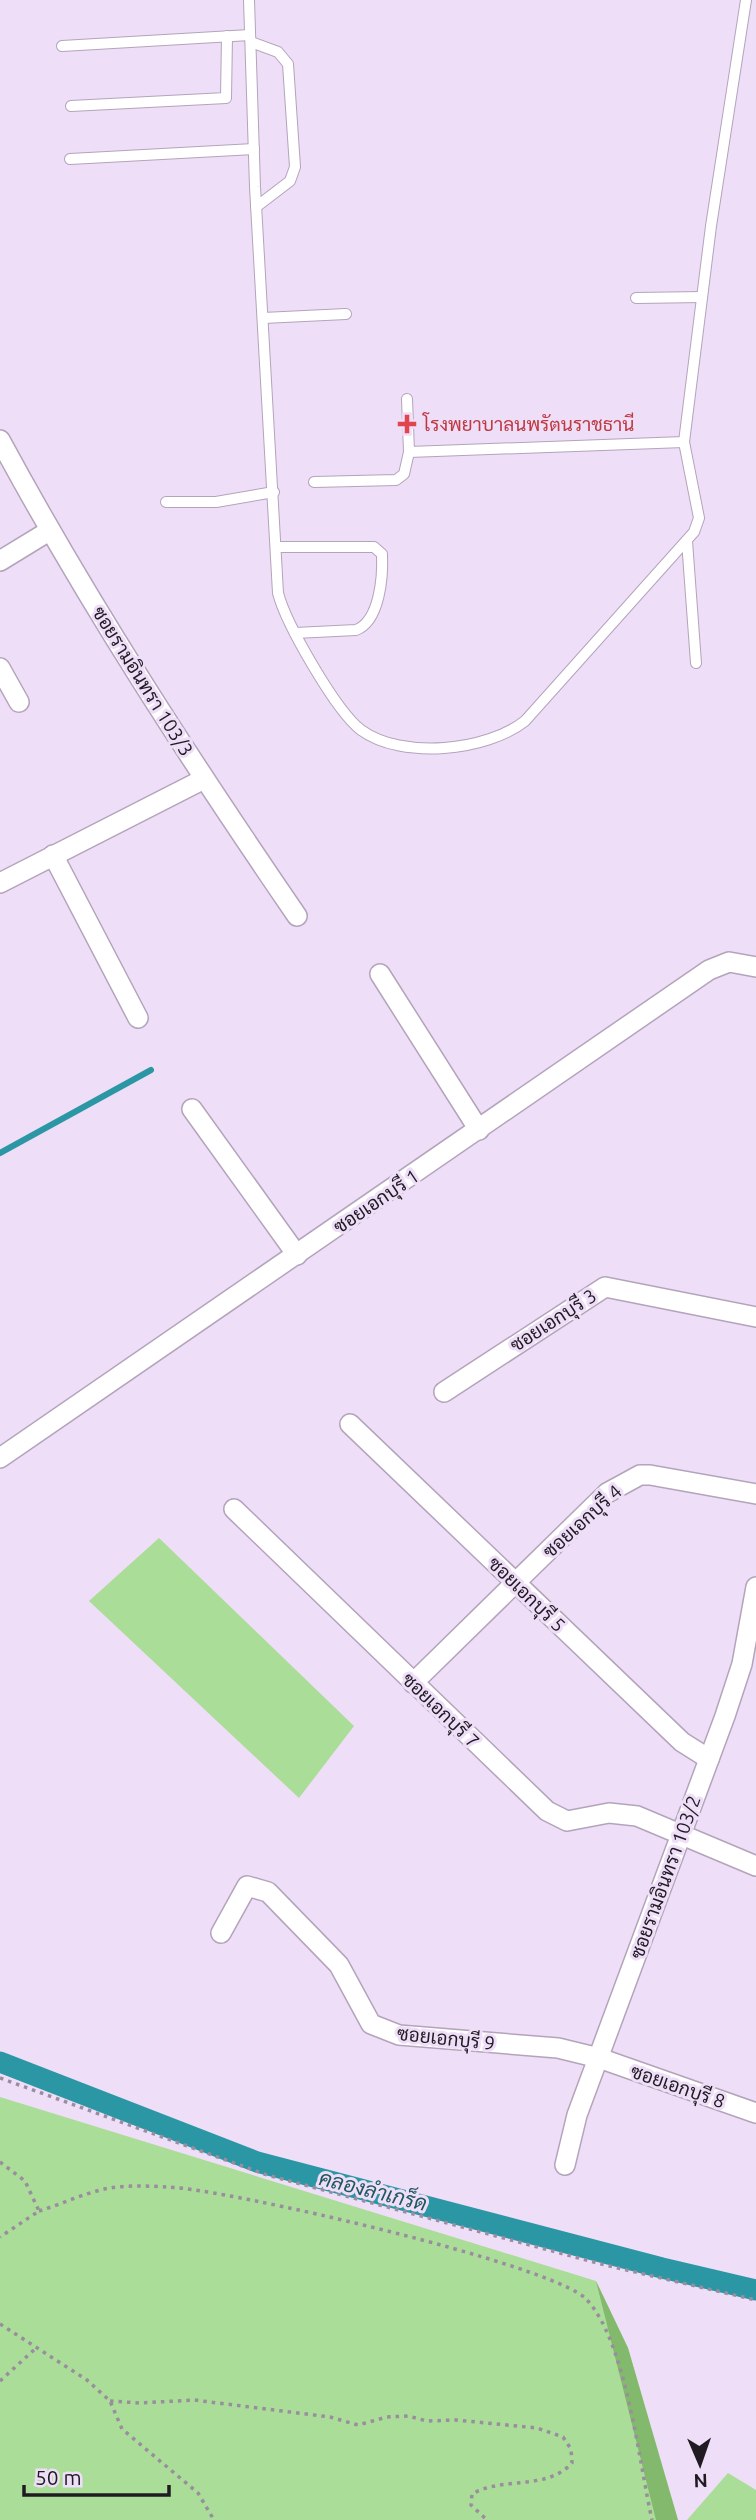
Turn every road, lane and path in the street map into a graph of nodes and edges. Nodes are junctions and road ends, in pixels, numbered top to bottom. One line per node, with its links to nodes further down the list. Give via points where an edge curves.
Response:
1 (249, 0): 4 (lane)
2 (746, 0): 10 (lane)
3 (227, 36): 4 (lane); 5 (lane); 6 (lane, via 226,98)
4 (251, 38): 7 (lane); 9 (lane, via 278,52 288,64 295,169 290,181)
5 (62, 46)
6 (71, 106)
7 (254, 149): 8 (lane); 9 (lane)
8 (70, 159)
9 (257, 206): 13 (lane)
10 (702, 297): 11 (lane); 16 (lane)
11 (636, 299)
12 (346, 314): 13 (lane)
13 (263, 318): 19 (lane)
14 (407, 399): 17 (lane)
15 (0, 440): 21 (street, ซอยรามอินทรา 103/3)
16 (684, 442): 17 (lane); 22 (lane, via 699,518)
17 (409, 452): 18 (lane, via 404,474 396,480)
18 (314, 482)
19 (274, 492): 20 (lane, via 216,502); 23 (lane)
20 (166, 502)
21 (49, 531): 24 (street); 29 (street, ซอยรามอินทรา 103/3)
22 (687, 541): 25 (lane, via 525,721 496,739 477,744 416,747 362,730); 26 (lane)
23 (278, 547): 25 (lane, via 278,593); 25 (lane, via 374,547 382,554 383,587 364,626)
24 (0, 561)
25 (295, 633)
26 (696, 663)
27 (0, 668): 28 (street)
28 (19, 702)
29 (204, 779): 30 (street); 32 (street, ซอยรามอินทรา 103/3)
30 (53, 855): 31 (street); 35 (street)
31 (0, 883)
32 (297, 916)
33 (756, 967): 37 (street, ซอยเอกบุรี 1, via 729,962 709,970)
34 (380, 974): 37 (street)
35 (138, 1018)
36 (192, 1109): 38 (street)
37 (479, 1130): 38 (street, ซอยเอกบุรี 1)
38 (297, 1255): 42 (street, ซอยเอกบุรี 1)
39 (756, 1317): 40 (street, ซอยเอกบุรี 3, via 604,1287)
40 (444, 1392)
41 (350, 1424): 45 (street, ซอยเอกบุรี 5)
42 (0, 1458)
43 (756, 1494): 45 (street, ซอยเอกบุรี 4, via 640,1475 607,1493)
44 (234, 1509): 47 (street, ซอยเอกบุรี 7)
45 (515, 1583): 47 (street, ซอยเอกบุรี 4); 48 (street, ซอยเอกบุรี 5, via 682,1742)
46 (756, 1587): 48 (street, ซอยรามอินทรา 103/2, via 742,1664)
47 (413, 1683): 49 (street, ซอยเอกบุรี 7, via 557,1817 567,1821 621,1813)
48 (709, 1759): 49 (street, ซอยรามอินทรา 103/2)
49 (681, 1835): 50 (street, ซอยเอกบุรี 7); 52 (street, ซอยรามอินทรา 103/2)
50 (756, 1866)
51 (220, 1933): 52 (street, ซอยเอกบุรี 9, via 247,1886 259,1887 339,1965 370,2024 399,2035 558,2048)
52 (599, 2058): 54 (street, ซอยเอกบุรี 8); 56 (street, ซอยรามอินทรา 103/2, via 577,2115)
53 (0, 2078): 59 (path, via 267,2175)
54 (756, 2113)
55 (0, 2162): 57 (path, via 25,2181)
56 (565, 2165)
57 (39, 2211): 58 (path); 66 (path, via 110,2188 170,2187 253,2199 552,2279 584,2297 603,2320 619,2365)
58 (0, 2237)
59 (756, 2300)
60 (0, 2324): 61 (path)
61 (35, 2349): 62 (path); 63 (path, via 86,2380)
62 (0, 2381)
63 (110, 2401): 64 (path, via 122,2429 198,2493); 65 (path, via 194,2400 330,2417 358,2425 408,2416 537,2428 563,2437 571,2449 572,2463 561,2474 472,2494 471,2505)
64 (214, 2520)
65 (487, 2520)
66 (652, 2520)

